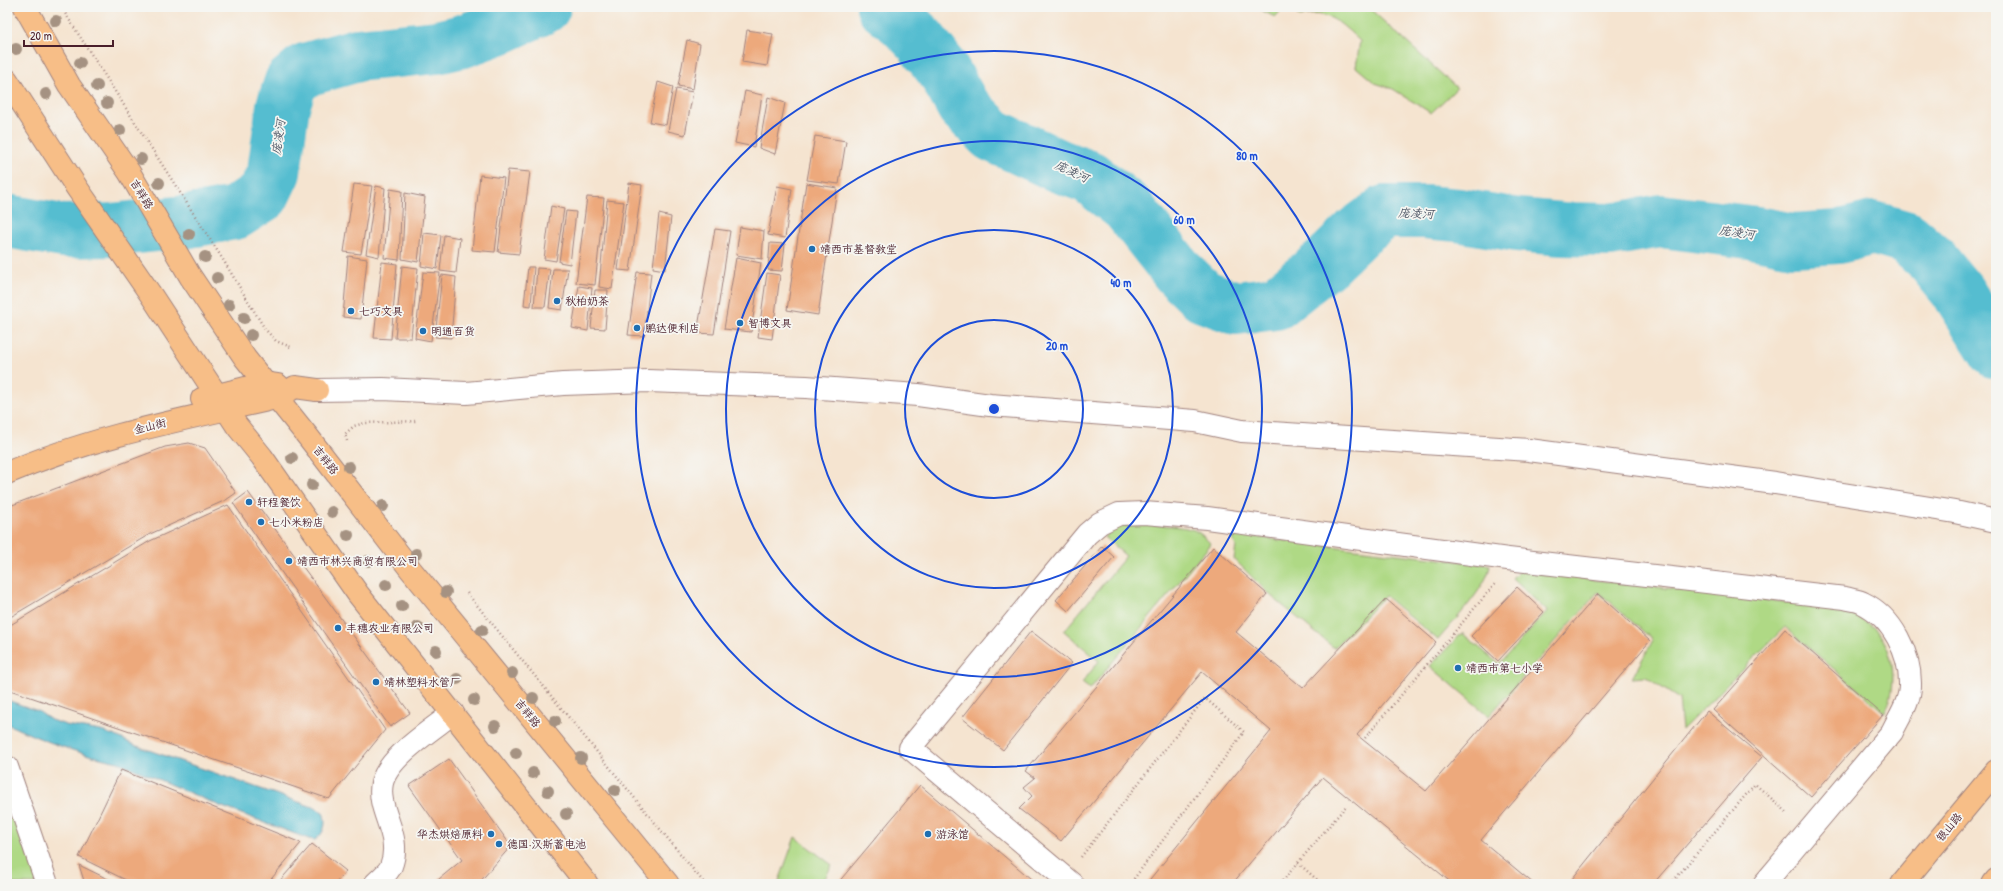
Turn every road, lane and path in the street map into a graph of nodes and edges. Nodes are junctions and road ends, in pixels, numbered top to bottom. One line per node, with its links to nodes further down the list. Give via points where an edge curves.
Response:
1 (25, 7): 5 (main road, 吉祥路, via 70,85 129,172 190,276 245,358)
2 (61, 7): 4 (path, via 265,329 276,341)
3 (7, 80): 7 (main road)
4 (293, 348)
5 (278, 389): 6 (main road, 金山街); 7 (main road, 金山街); 27 (main road, 吉祥路, via 411,570)
6 (317, 390): 12 (street, via 383,389 466,393 563,384 648,381 806,387 910,395 990,405 1195,421 1242,431 1553,453 1831,492)
7 (221, 402): 10 (main road, 金山街, via 58,442); 11 (main road, 金山街, via 61,452); 15 (main road, via 358,594)
8 (416, 421): 9 (path, via 365,423 354,426 345,434)
9 (348, 446)
10 (7, 460)
11 (7, 473)
12 (1996, 521)
13 (1508, 559): 16 (path, via 1505,571 1495,584); 20 (street, via 1845,598 1863,602 1877,613 1903,645 1910,686 1905,707 1892,732); 22 (street, via 1207,518 1144,513 1119,514 1100,522 1087,534 910,748)
14 (465, 590): 28 (path)
15 (453, 713): 25 (street, via 418,739 392,764 382,783 382,800 395,842 391,867); 26 (main road)
16 (1365, 738)
17 (7, 768): 24 (street)
18 (1996, 771): 34 (main road, 银山路)
19 (1347, 805): 21 (path)
20 (1807, 831): 32 (path, via 1755,784); 33 (street)
21 (1298, 863): 30 (path); 31 (path)
22 (1067, 880): 29 (path, via 1076,863 1206,698 1244,732)
23 (1996, 880): 35 (main road)
24 (47, 884)
25 (375, 884)
26 (587, 884)
27 (668, 884)
28 (705, 884)
29 (1130, 884)
30 (1280, 884)
31 (1322, 884)
32 (1671, 884)
33 (1764, 884)
34 (1902, 884)
35 (1993, 884)

